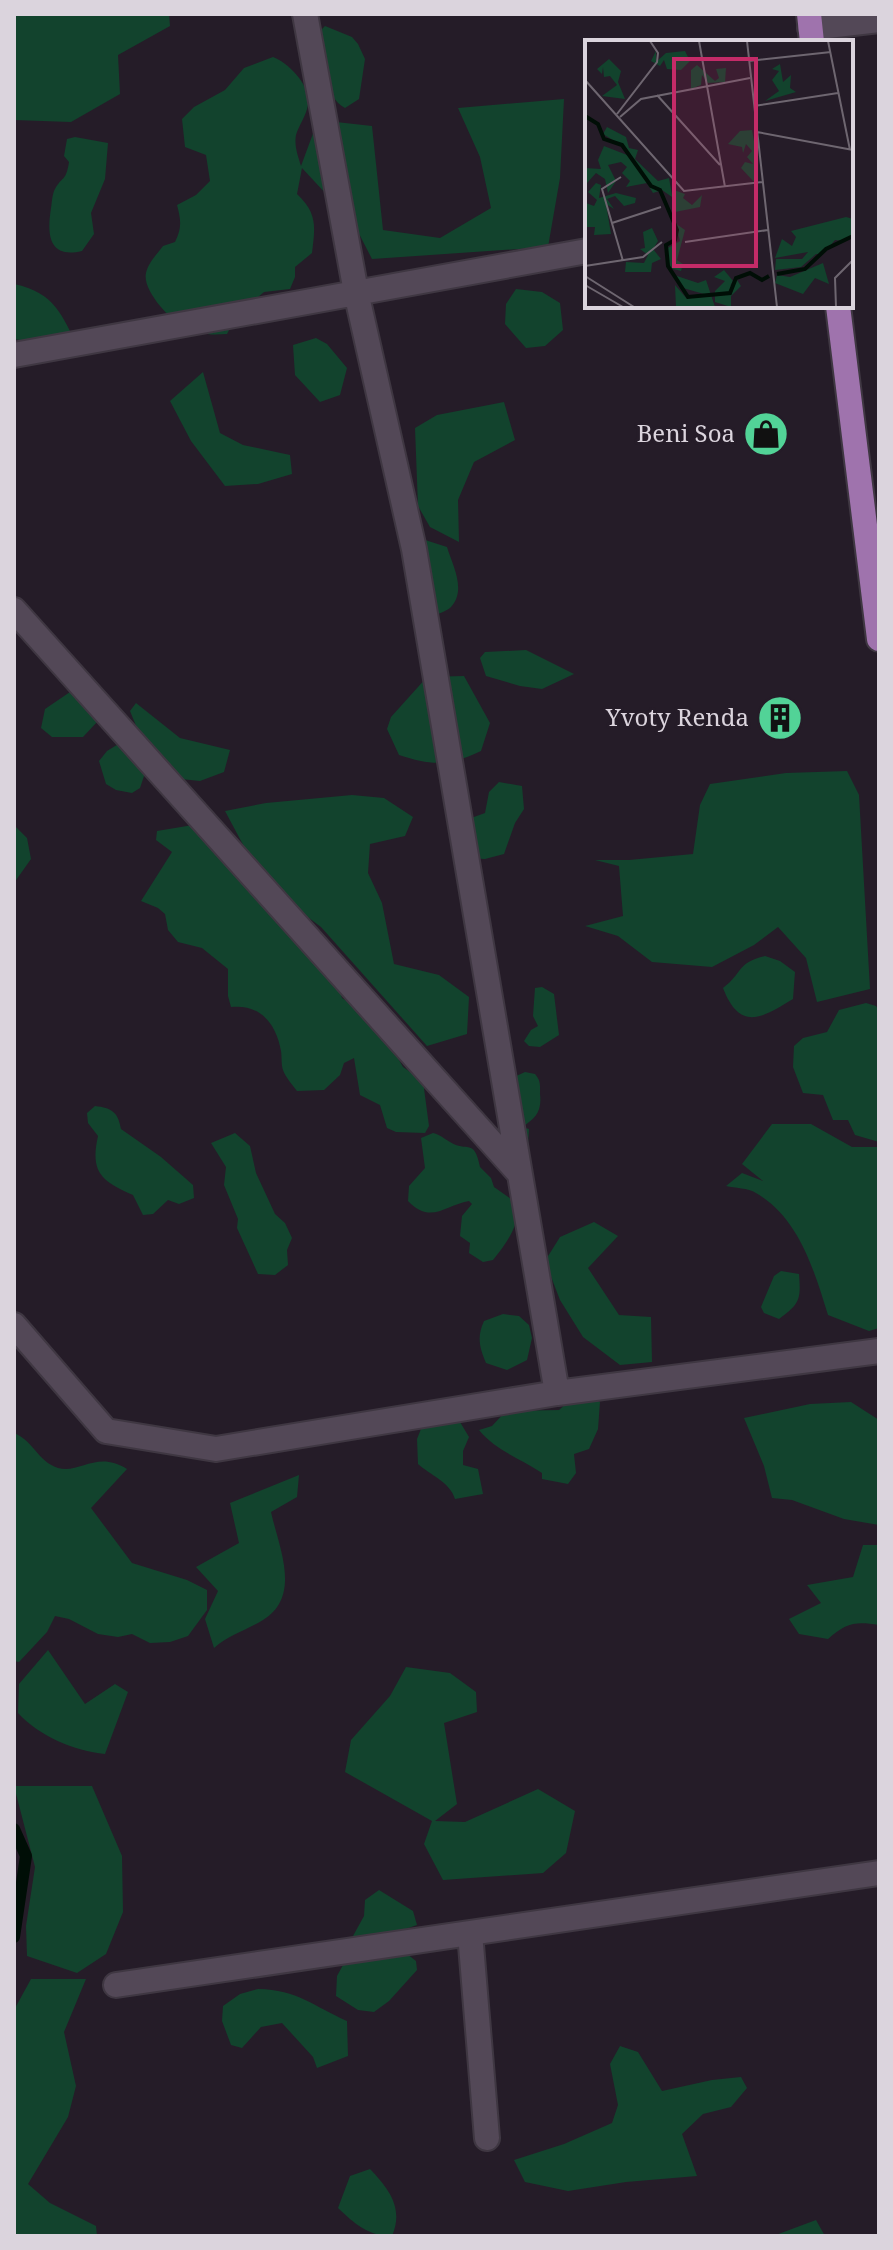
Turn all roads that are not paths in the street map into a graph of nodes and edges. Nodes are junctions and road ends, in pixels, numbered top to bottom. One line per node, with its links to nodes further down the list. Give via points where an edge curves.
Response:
1 (305, 14): 5 (street)
2 (879, 20): 3 (street)
3 (810, 28)
4 (585, 251): 5 (street)
5 (356, 292): 7 (street); 11 (street, via 414,549)
6 (838, 308): 8 (main road)
7 (14, 355)
8 (871, 510): 10 (main road)
9 (14, 610): 11 (street)
10 (879, 639)
11 (519, 1173): 14 (street)
12 (14, 1325): 14 (street, via 106,1431 216,1449)
13 (879, 1351): 14 (street)
14 (557, 1393)
15 (879, 1873): 16 (street)
16 (470, 1933): 17 (street); 18 (street)
17 (116, 1985)
18 (487, 2138)

